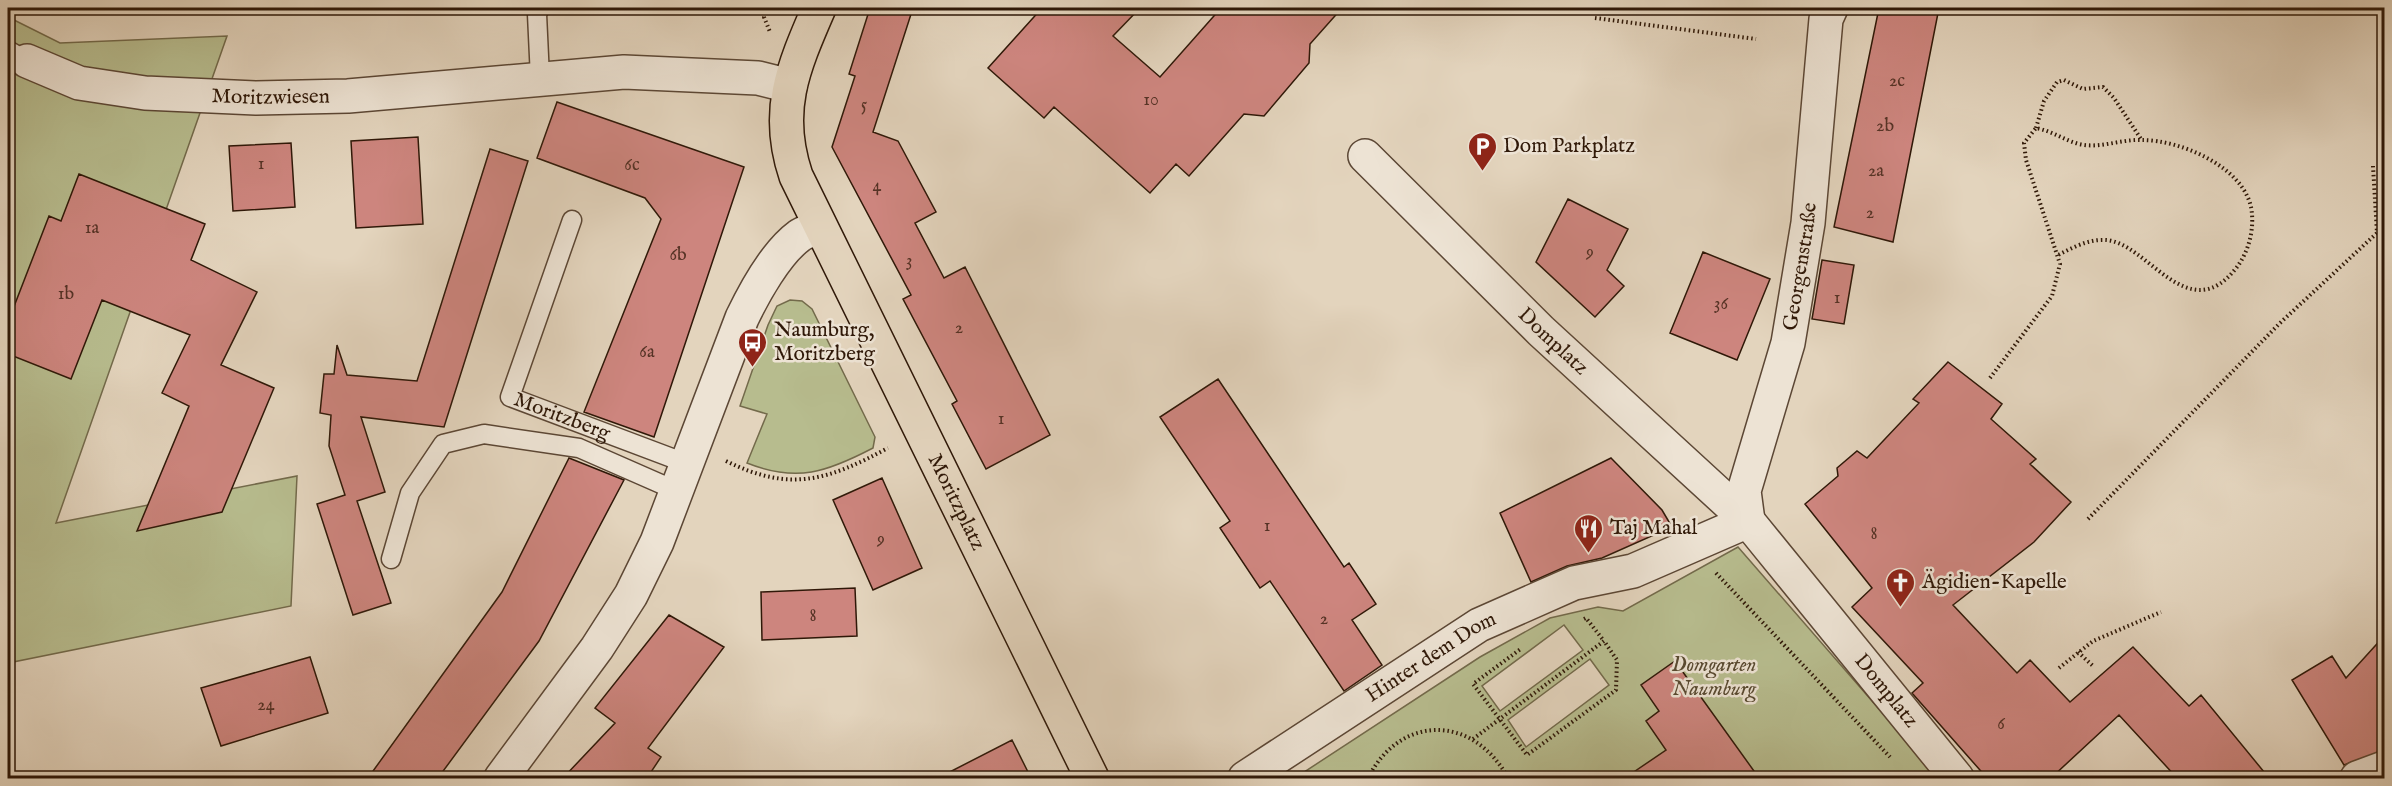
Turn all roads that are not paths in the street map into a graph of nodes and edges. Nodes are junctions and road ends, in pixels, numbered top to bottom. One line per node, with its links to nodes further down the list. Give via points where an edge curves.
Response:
1 (819, 8): 6 (main road, Moritzplatz)
2 (1831, 8): 11 (street, Georgenstraße, via 1826,19 1808,223 1788,343 1744,491)
3 (533, 10): 5 (lane)
4 (17, 55): 5 (street, Moritzwiesen, via 79,83 145,93 256,99 348,96)
5 (540, 78): 6 (street, Moritzwiesen, via 624,72 689,73 758,78)
6 (790, 86): 9 (main road, Moritzplatz, via 785,111 787,150)
7 (1365, 156): 11 (street, Domplatz, via 1540,331)
8 (572, 220): 10 (lane, Moritzberg, via 510,396)
9 (820, 227): 10 (street, via 798,236 754,294); 15 (main road, Moritzplatz)
10 (687, 467): 12 (lane, Moritzberg, via 484,434 442,444 410,493); 14 (street, via 631,596)
11 (1748, 521): 16 (street, Hinter dem Dom, via 1633,571 1574,583 1479,625); 17 (street, Domplatz)
12 (391, 559)
13 (2385, 768): 18 (street)
14 (501, 778)
15 (1092, 778)
16 (1245, 778)
17 (1957, 778)
18 (2357, 778)

